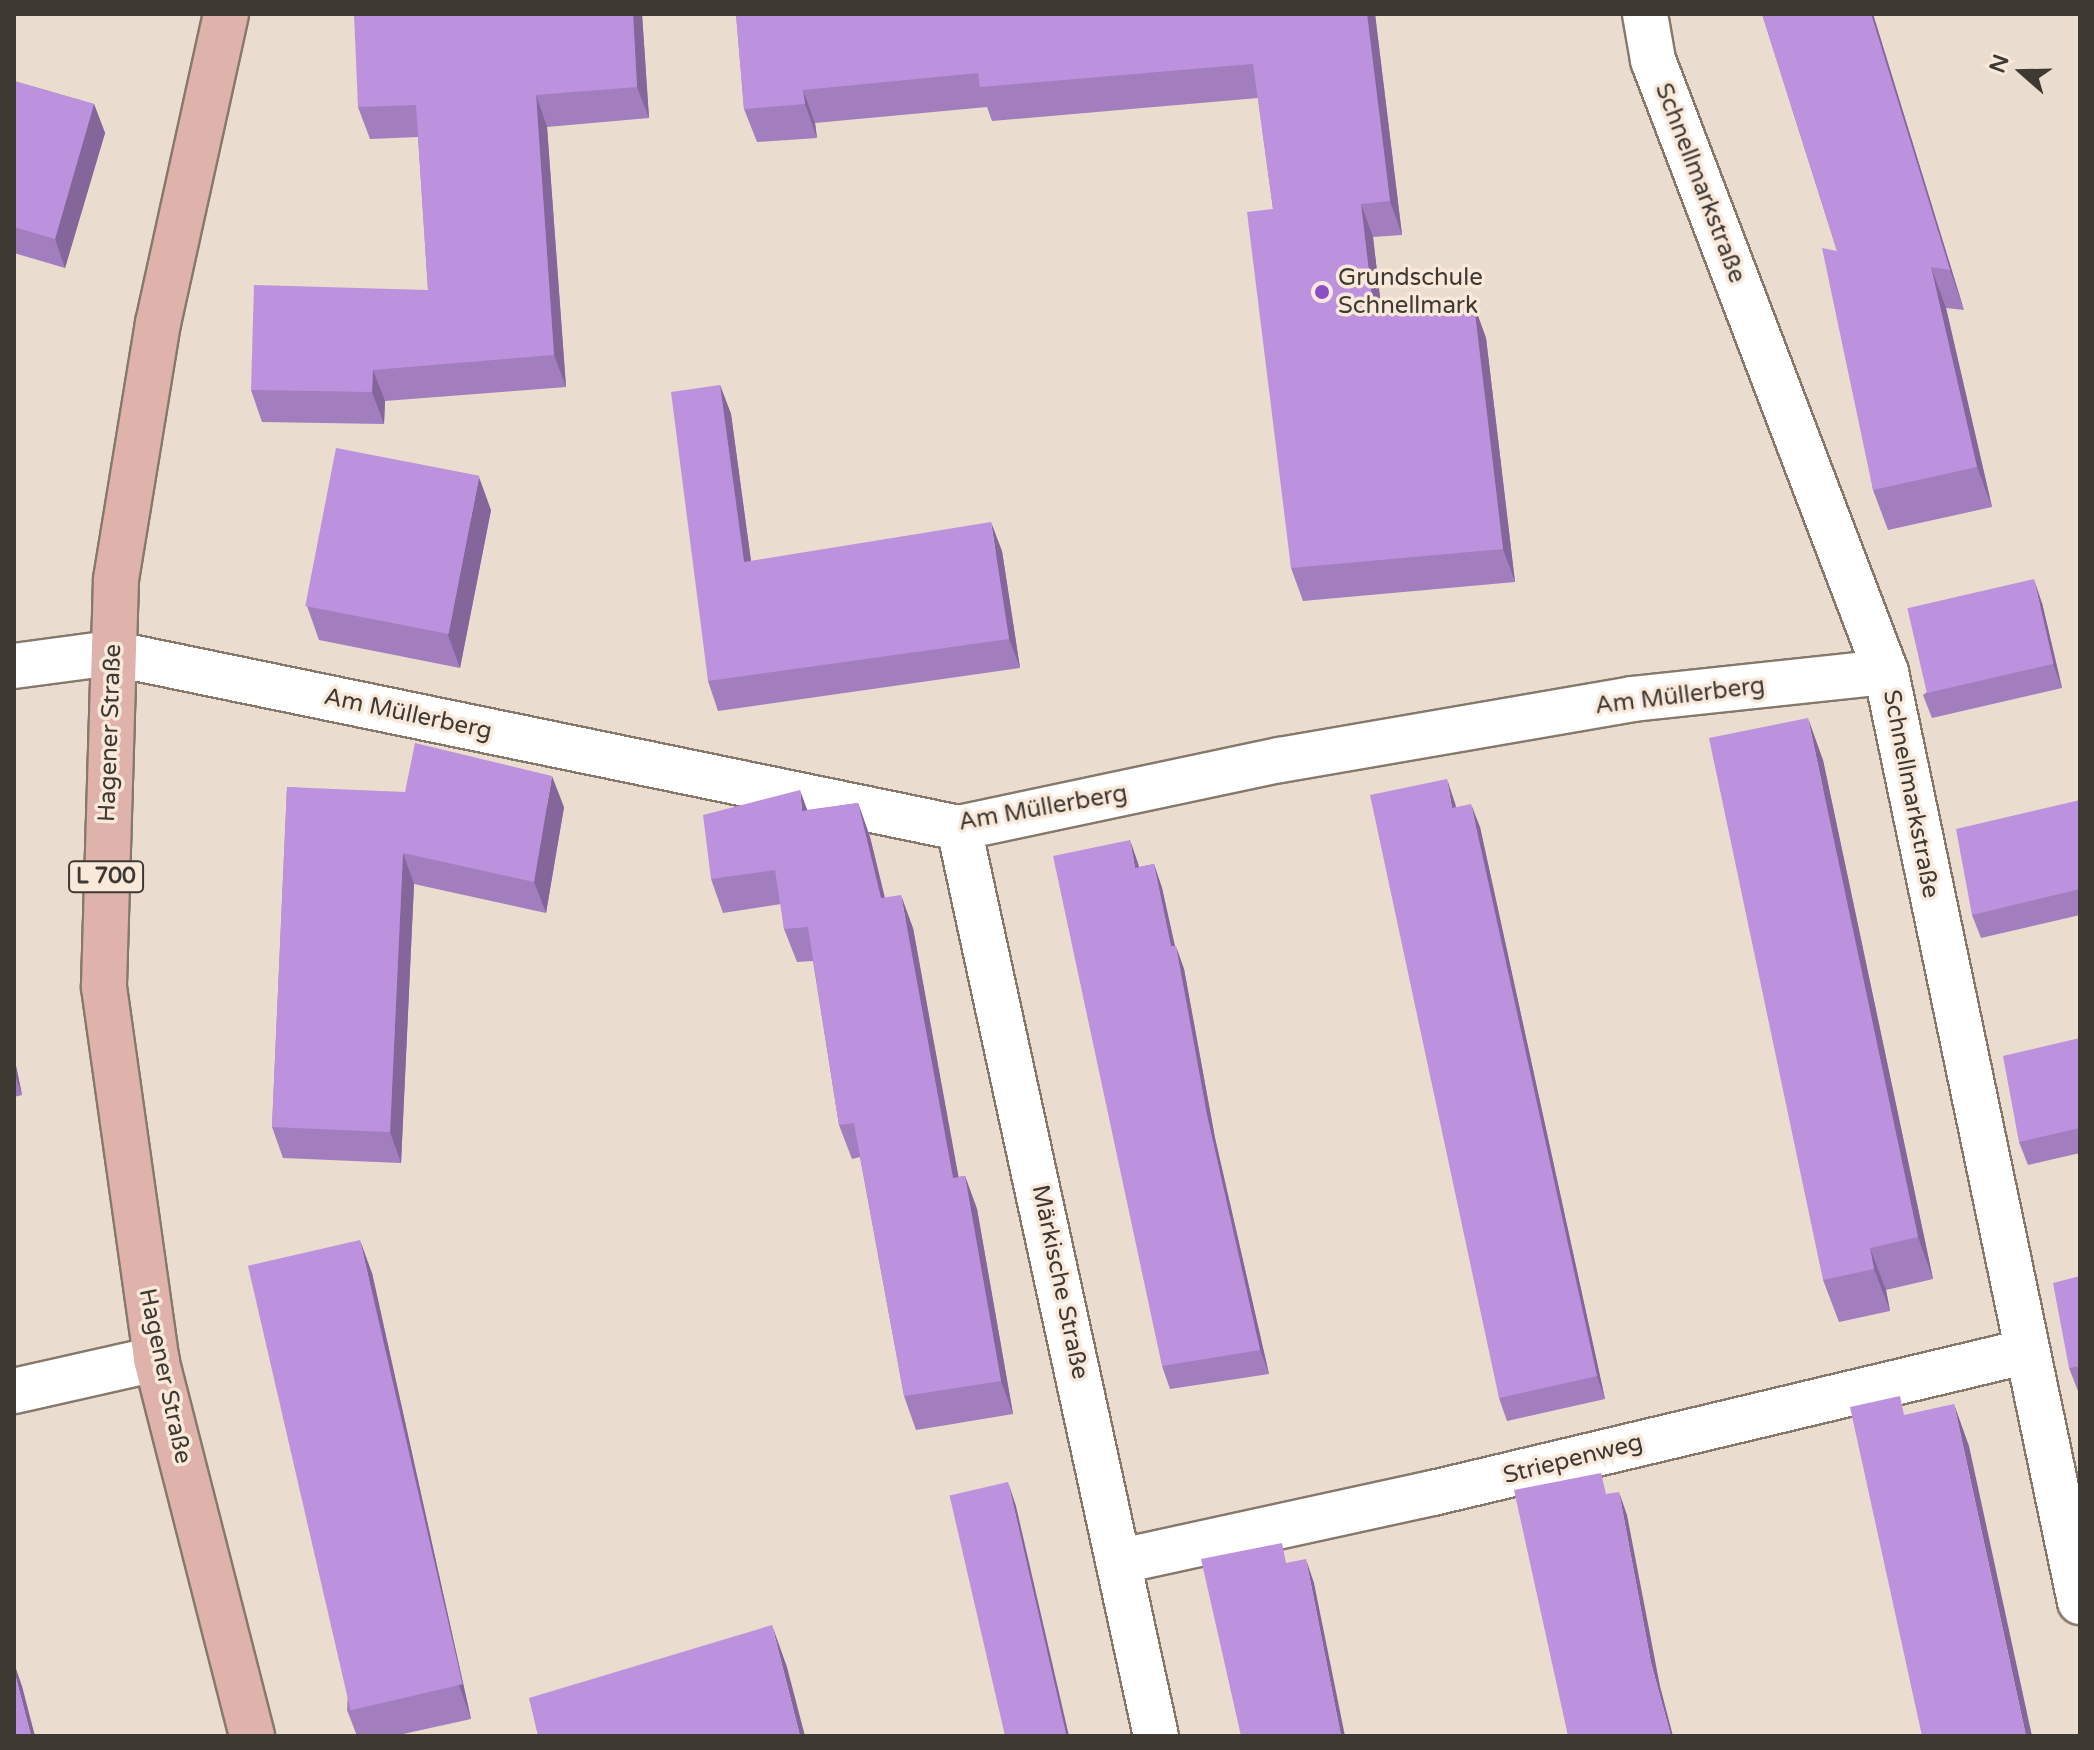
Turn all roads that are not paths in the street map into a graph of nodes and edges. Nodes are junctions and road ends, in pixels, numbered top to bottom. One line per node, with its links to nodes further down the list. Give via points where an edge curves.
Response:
1 (226, 14): 3 (main road, Hagener Straße / L 700, via 131,470)
2 (1645, 14): 5 (street, Schnellmarkstraße, via 1653,60)
3 (111, 653): 4 (street, Am Müllerberg); 6 (street, Am Müllerberg); 8 (main road, Hagener Straße / L 700, via 104,987)
4 (14, 666)
5 (1886, 672): 6 (street, Am Müllerberg, via 1632,699 1280,760); 7 (street, Schnellmarkstraße)
6 (959, 828): 10 (street, Märkische Straße)
7 (2024, 1352): 10 (street, Striepenweg, via 1433,1493); 11 (street, Schnellmarkstraße)
8 (156, 1359): 9 (street); 12 (main road, Hagener Straße / L 700)
9 (14, 1391)
10 (1121, 1561): 13 (street, Märkische Straße)
11 (2080, 1602)
12 (252, 1736)
13 (1156, 1736)

